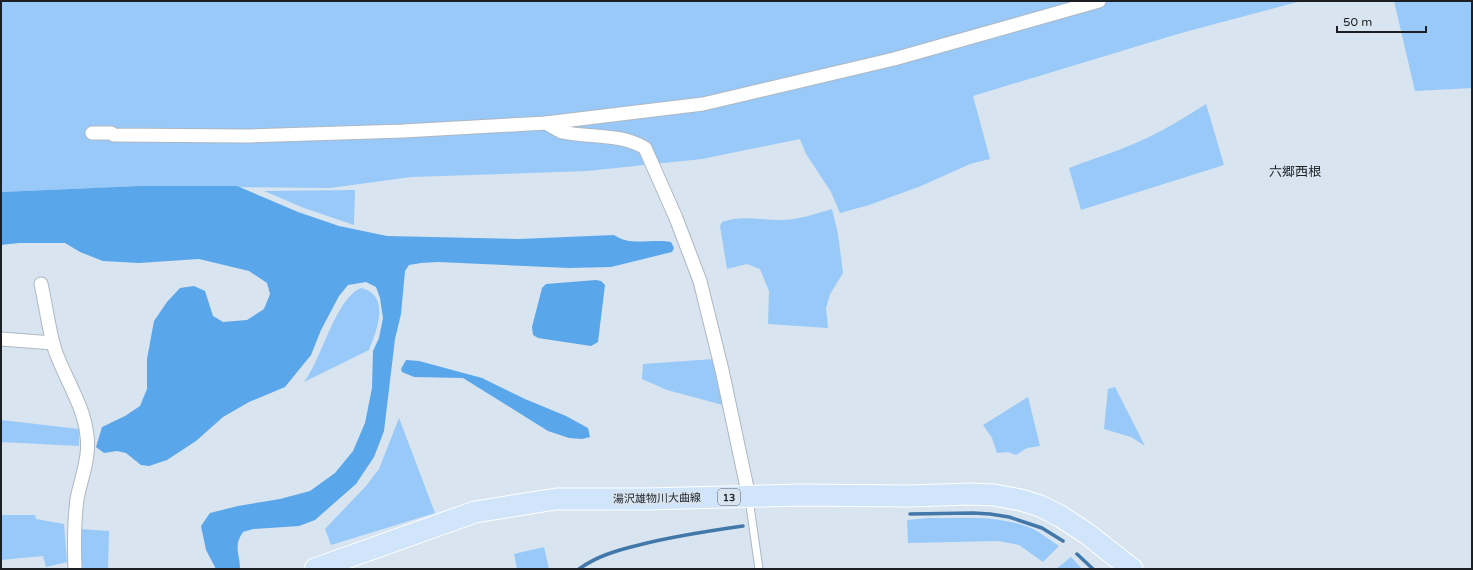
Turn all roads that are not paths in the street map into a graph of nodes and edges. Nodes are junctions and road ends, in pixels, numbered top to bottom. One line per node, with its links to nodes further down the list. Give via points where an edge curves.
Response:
1 (1099, 1): 2 (street, via 894,59 702,104)
2 (546, 123): 3 (street, via 322,134 180,136); 7 (street, via 561,131 613,137 636,142 645,148 676,218 700,282)
3 (92, 133)
4 (42, 284): 6 (street)
5 (1, 340): 6 (street)
6 (53, 343): 8 (street, via 83,415 88,437 73,535)
7 (749, 497): 9 (main road, 湯沢雄物川大曲線 / 13, via 556,500 475,512); 10 (lane); 11 (main road, 湯沢雄物川大曲線 / 13, via 970,494 1021,500 1060,516)
8 (75, 569)
9 (315, 569)
10 (759, 569)
11 (1132, 569)

